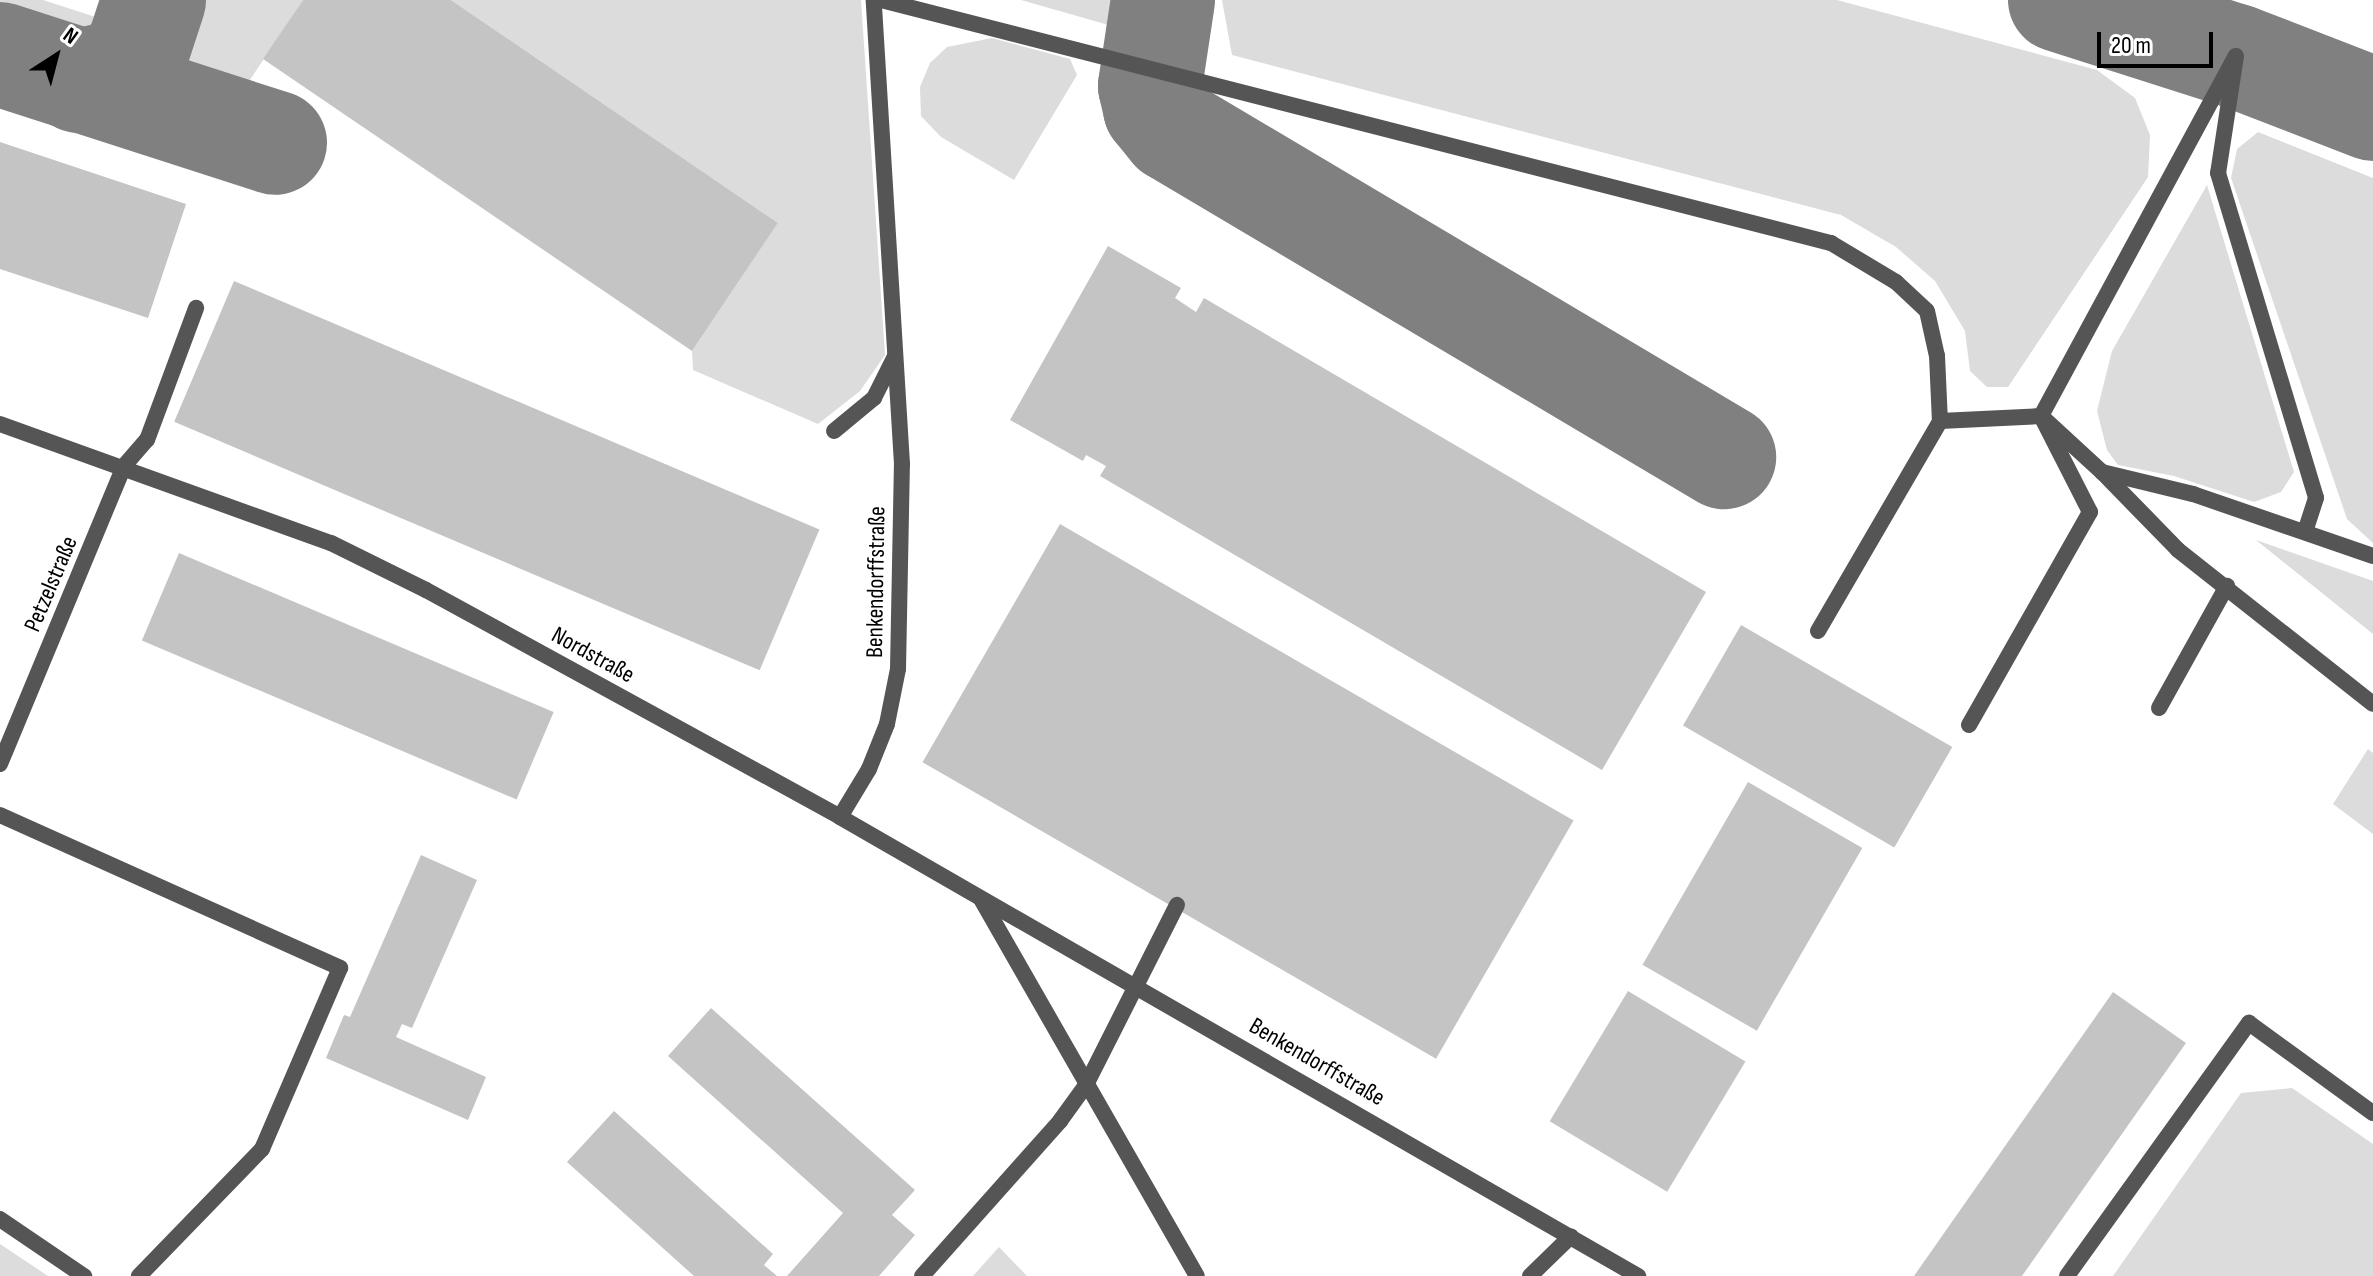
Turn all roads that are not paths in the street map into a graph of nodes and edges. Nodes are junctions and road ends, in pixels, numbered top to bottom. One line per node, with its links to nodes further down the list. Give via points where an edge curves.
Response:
1 (874, 0): 4 (street, Benkendorffstraße)
2 (881, 0): 6 (street, via 1831,243 1896,282 1927,311 1937,356)
3 (196, 308): 9 (street, Petzelstraße, via 147,440)
4 (896, 355): 8 (street, via 874,398); 20 (street, Benkendorffstraße, via 898,669 887,724 869,769)
5 (2041, 416): 6 (street); 10 (street); 11 (street, via 2236,56 2218,173 2316,498); 17 (street, via 2090,512)
6 (1940, 421): 14 (street)
7 (0, 424): 9 (street, Nordstraße)
8 (834, 431)
9 (124, 466): 18 (street, Petzelstraße); 20 (street, Nordstraße, via 331,543)
10 (2102, 472): 11 (street, via 2193,494); 13 (street, via 2178,550)
11 (2305, 531): 12 (street)
12 (2373, 556)
13 (2227, 586): 15 (street); 16 (street)
14 (1818, 631)
15 (2373, 704)
16 (2159, 708)
17 (1969, 725)
18 (0, 764)
19 (0, 815): 29 (street, via 340,968 262,1149)
20 (840, 817): 21 (street, Nordstraße)
21 (980, 898): 23 (street, Nordstraße); 24 (street)
22 (1177, 905): 23 (street)
23 (1136, 986): 24 (street); 27 (street, Benkendorffstraße)
24 (1086, 1085): 30 (street); 31 (street)
25 (2373, 1113): 34 (street, via 2249,1023)
26 (0, 1219): 28 (street)
27 (1571, 1236): 32 (street); 33 (street, Benkendorffstraße)
28 (84, 1276)
29 (139, 1276)
30 (922, 1276)
31 (1197, 1276)
32 (1530, 1276)
33 (1638, 1276)
34 (2067, 1276)

